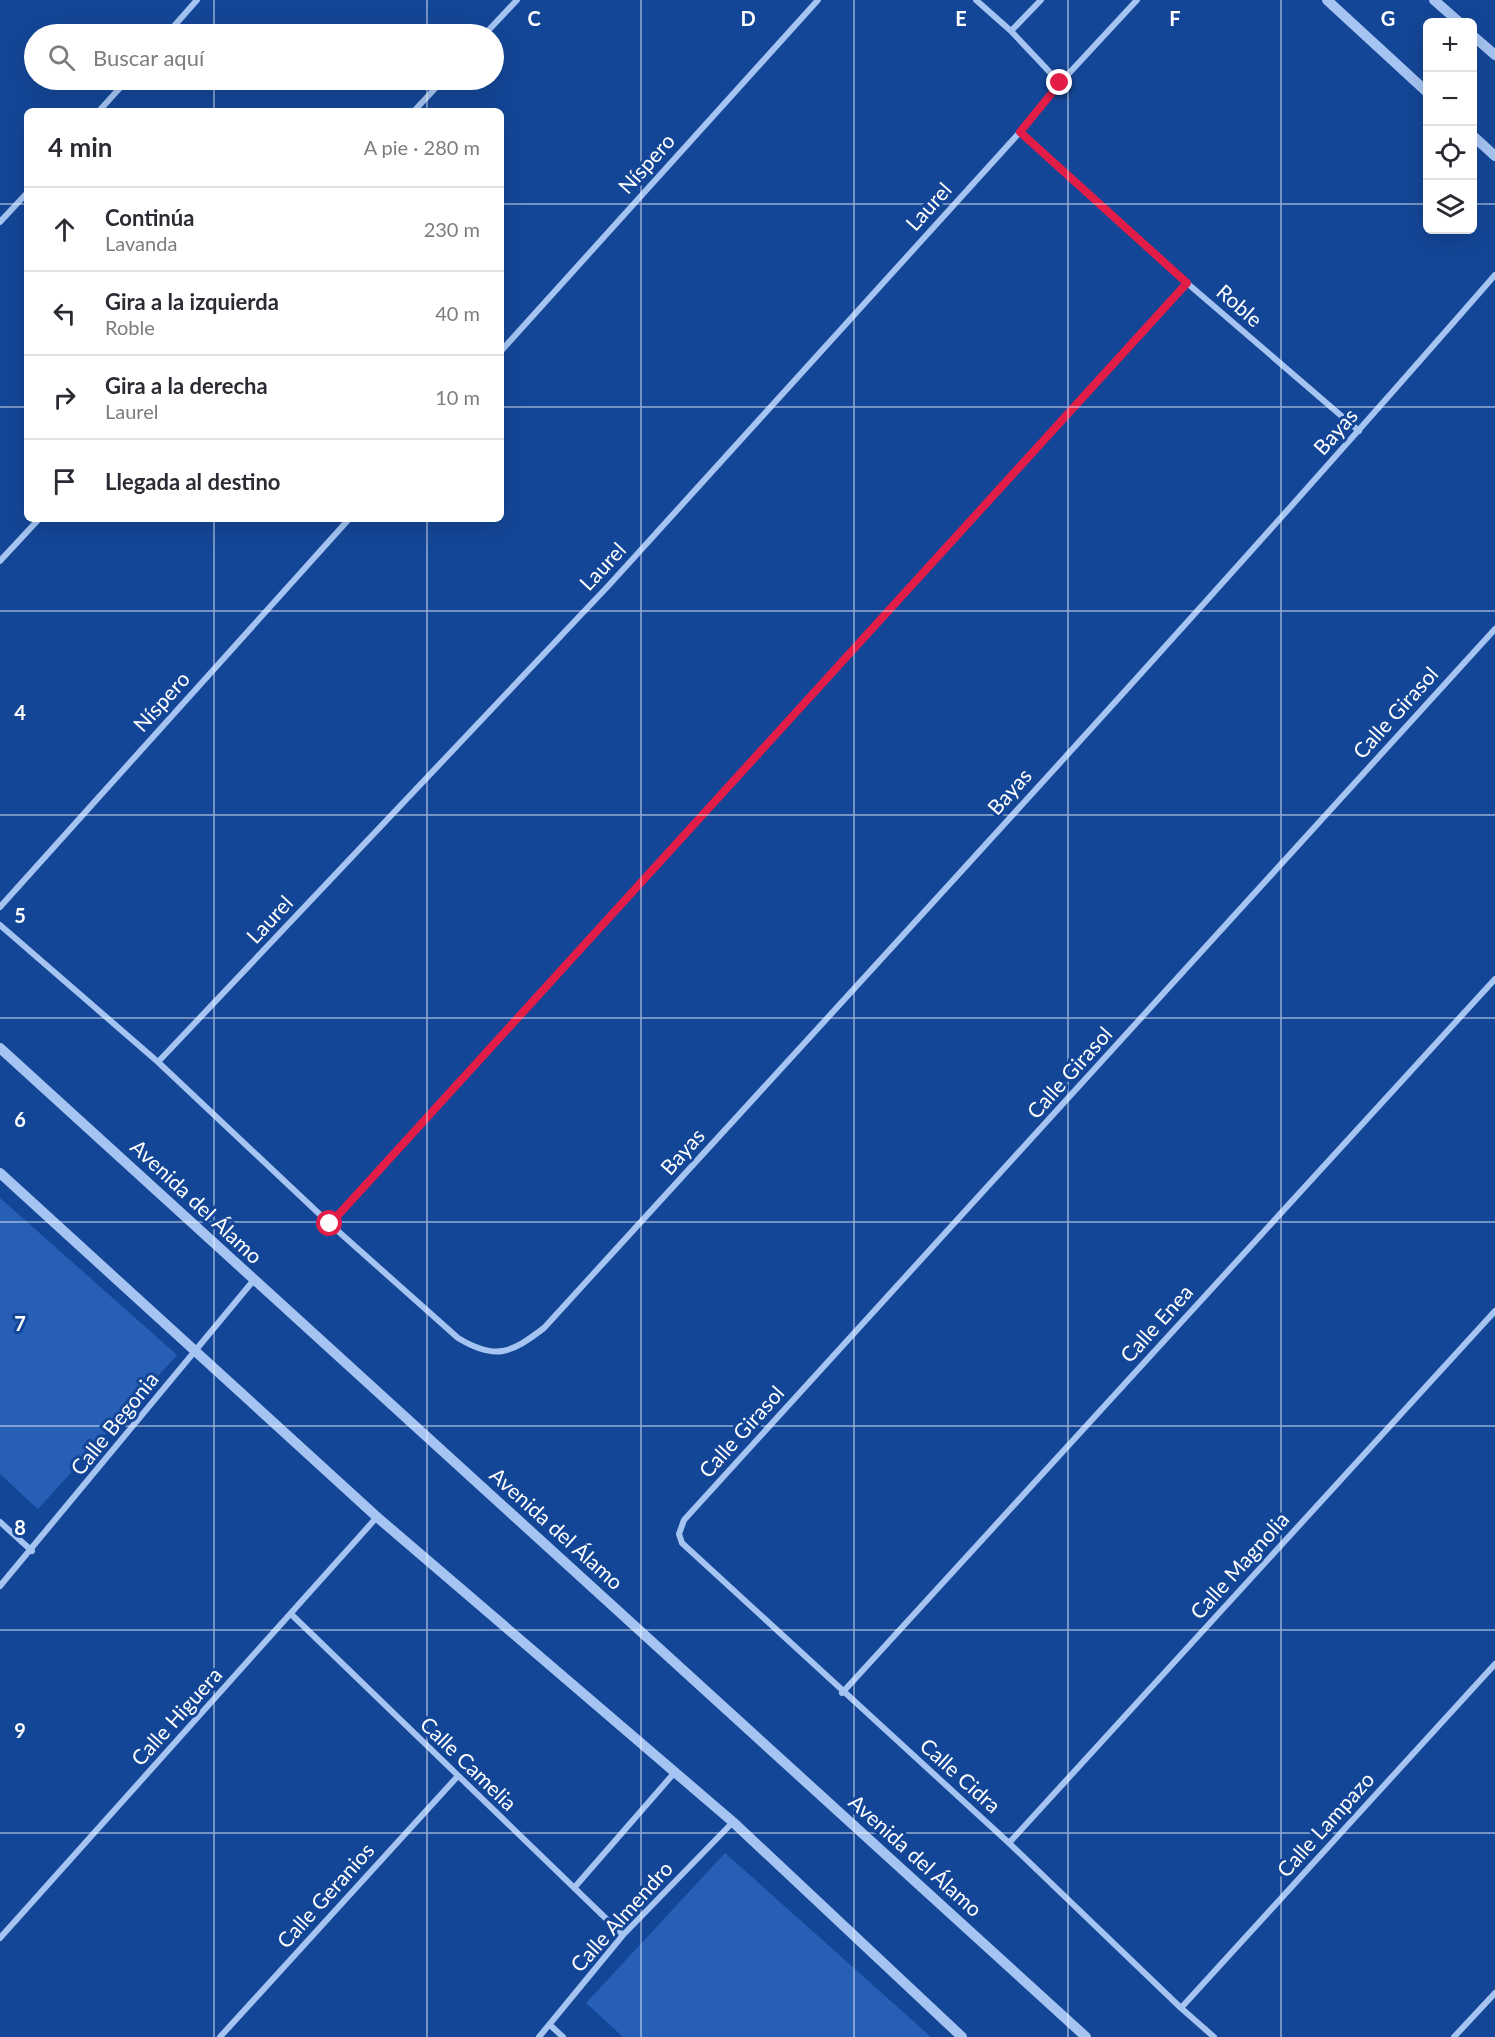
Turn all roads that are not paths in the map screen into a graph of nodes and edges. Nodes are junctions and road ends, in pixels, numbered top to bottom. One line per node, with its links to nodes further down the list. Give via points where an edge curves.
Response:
1 (197, 0): 10 (street)
2 (517, 0): 11 (street)
3 (818, 0): 28 (street, Níspero)
4 (976, 0): 12 (street)
5 (1041, 0): 12 (street)
6 (1137, 0): 15 (street, Laurel)
7 (1327, 0): 16 (street)
8 (1434, 0): 9 (street)
9 (1454, 18)
10 (176, 24)
11 (494, 24)
12 (1011, 31): 15 (street)
13 (1477, 39): 14 (street)
14 (1495, 55)
15 (1060, 83): 21 (street, Laurel)
16 (1423, 88)
17 (118, 90): 19 (street)
18 (434, 90): 20 (street)
19 (102, 108)
20 (417, 108)
21 (1020, 132): 27 (street, Roble); 38 (street, Laurel, via 610,584)
22 (1477, 139): 23 (street)
23 (1495, 156)
24 (24, 196): 25 (street)
25 (0, 222)
26 (1495, 275): 29 (street, Bayas)
27 (1187, 283): 29 (street, Roble); 40 (street)
28 (504, 348)
29 (1359, 432): 40 (street, Bayas, via 544,1328 521,1345 500,1352 478,1351 458,1338)
30 (36, 522): 32 (street)
31 (346, 522): 34 (street, Níspero)
32 (0, 561)
33 (1495, 629): 46 (street, Calle Girasol, via 684,1520 679,1534)
34 (0, 907)
35 (0, 925): 38 (street, Bayas)
36 (1495, 979): 51 (street, Calle Enea)
37 (0, 1048): 41 (street, Avenida del Álamo)
38 (158, 1062): 40 (street, Bayas)
39 (0, 1173): 43 (street)
40 (330, 1224)
41 (253, 1281): 43 (street, Calle Begonia); 66 (street, Avenida del Álamo)
42 (1495, 1311): 55 (street, Calle Magnolia)
43 (195, 1352): 44 (street); 47 (street, Calle Begonia)
44 (377, 1517): 49 (street, Calle Higuera); 52 (street)
45 (0, 1522): 47 (street)
46 (682, 1543): 51 (street, Calle Cidra)
47 (32, 1551): 48 (street, Calle Begonia)
48 (0, 1586)
49 (292, 1615): 53 (street, Calle Camelia); 58 (street, Calle Higuera)
50 (1495, 1664): 60 (street, Calle Lampazo)
51 (843, 1693): 55 (street, Calle Cidra)
52 (675, 1772): 54 (street); 56 (street)
53 (457, 1777): 56 (street, Calle Camelia); 62 (street, Calle Geranios)
54 (734, 1822): 57 (street, Calle Almendro); 65 (street)
55 (1009, 1843): 60 (street, Calle Cidra)
56 (574, 1888): 57 (street, Calle Camelia)
57 (623, 1935): 61 (street, Calle Almendro)
58 (0, 1938)
59 (1495, 1993): 68 (street)
60 (1181, 2008): 67 (street, Calle Cidra)
61 (550, 2025): 63 (street, Calle Almendro); 64 (street)
62 (220, 2037)
63 (539, 2037)
64 (563, 2037)
65 (962, 2037)
66 (1086, 2037)
67 (1214, 2037)
68 (1454, 2037)

